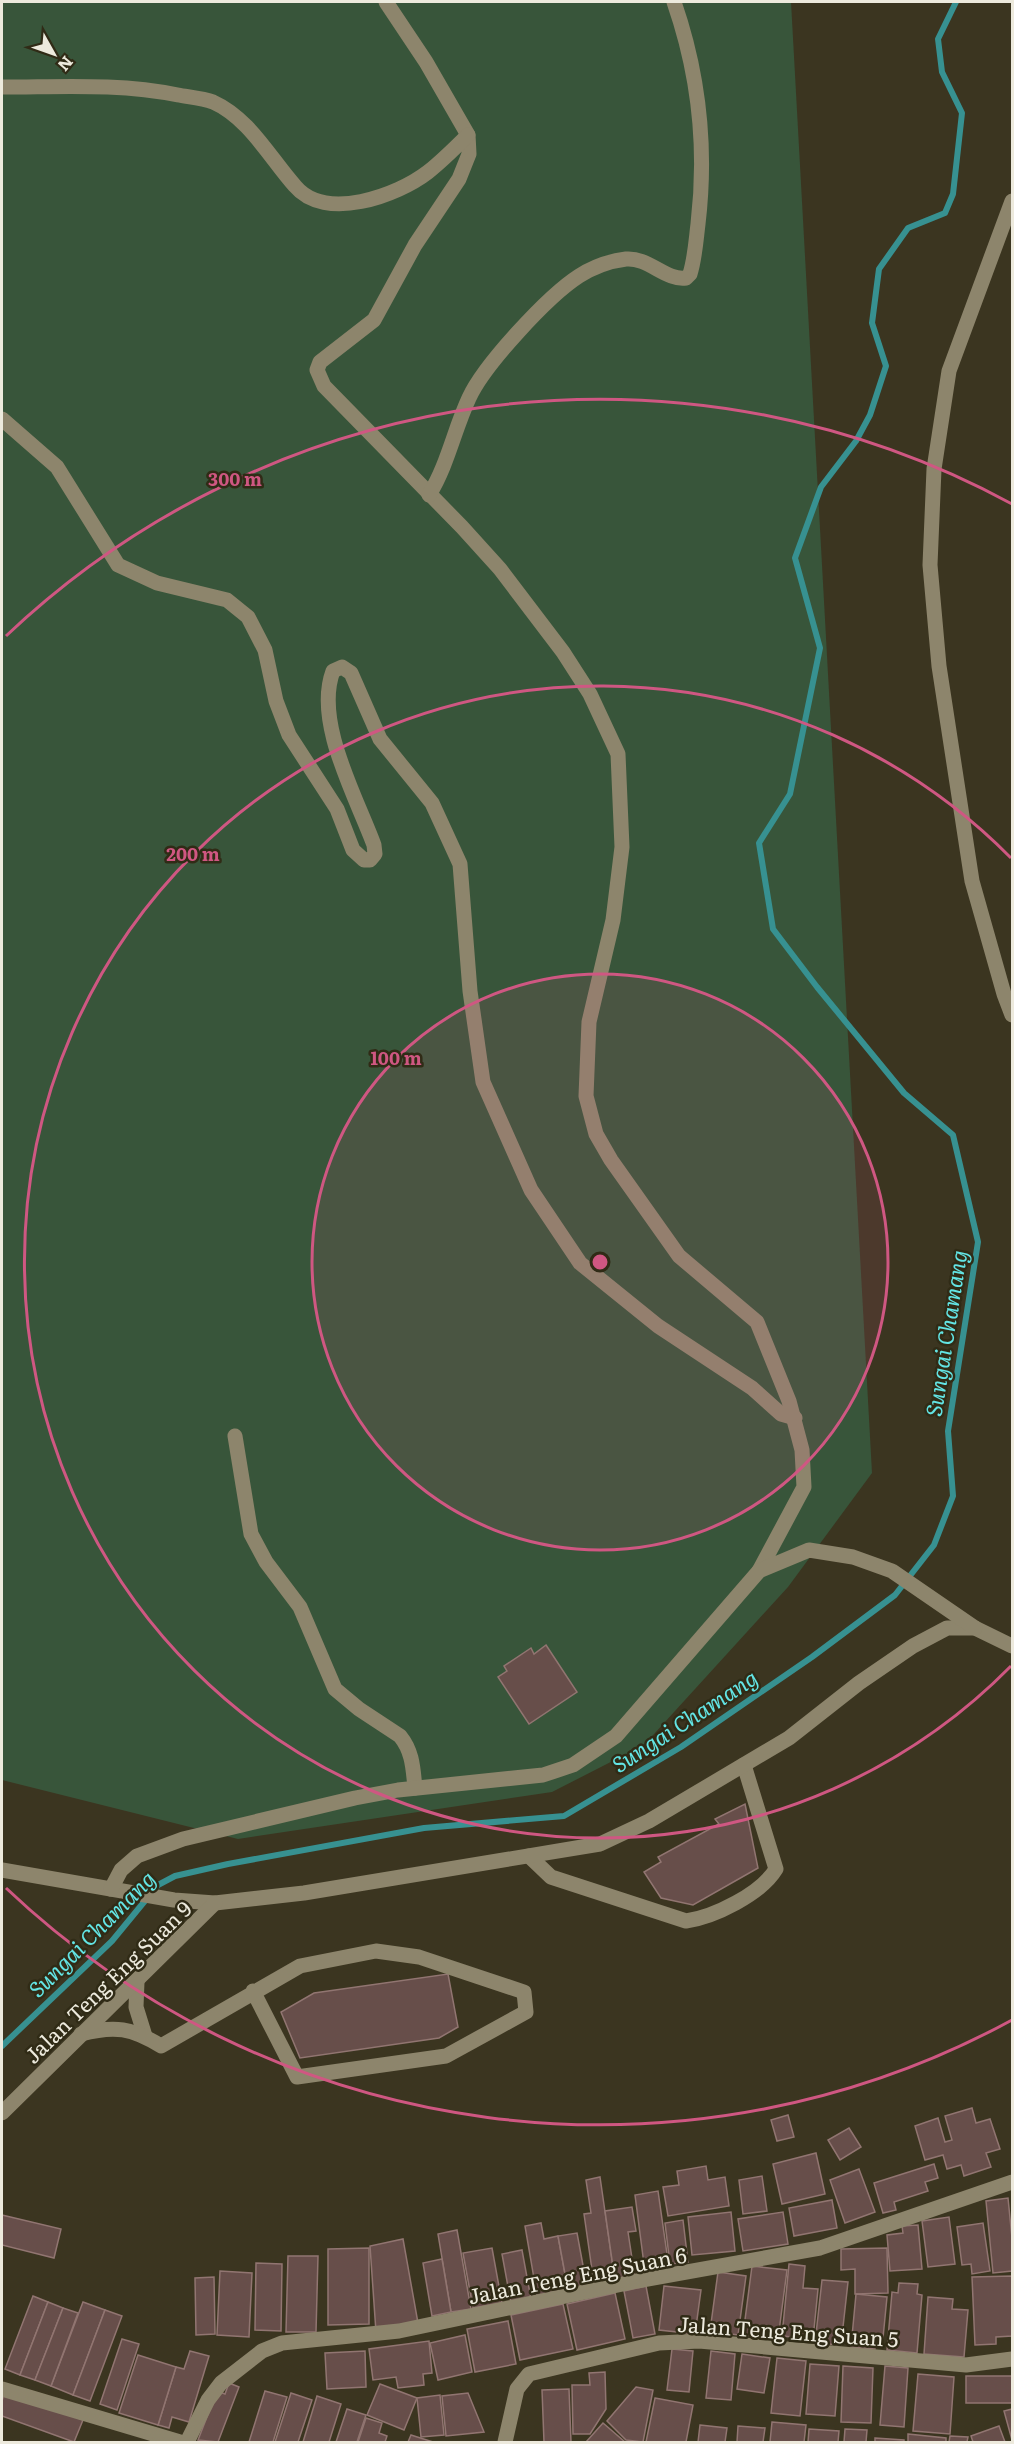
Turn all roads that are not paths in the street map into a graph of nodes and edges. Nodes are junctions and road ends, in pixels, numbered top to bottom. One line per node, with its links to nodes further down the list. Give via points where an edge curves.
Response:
1 (386, 2): 4 (street)
2 (674, 2): 7 (street, via 693,72 702,129 701,199 690,274 677,278 626,259 589,269 563,288 497,358 472,391 442,473)
3 (2, 87): 4 (street, via 132,87 210,101 246,126 301,193 327,203 367,200 394,192 427,172)
4 (468, 135): 7 (street, via 469,154 464,168 415,245 381,310 366,328 329,353 318,366 324,386)
5 (1012, 201): 8 (street, via 949,372 934,469 930,565 939,666 966,852 988,943)
6 (2, 419): 9 (street, via 57,467 118,565 157,583 227,600 248,617 265,650 276,702 289,735 337,809 353,850 364,860 370,860 375,854 374,845 339,756 328,703 333,671 342,667 351,673 380,739 432,803 460,864 470,991 483,1082 531,1190 580,1263 658,1326 752,1388 781,1414)
7 (429, 495): 9 (street, via 470,535 534,613 590,694 618,754 622,846 613,920 589,1022 586,1096 596,1134 679,1257 757,1322)
8 (1012, 1015)
9 (795, 1418): 11 (street, via 804,1487)
10 (235, 1436): 15 (street, via 256,1546 300,1607 335,1689 406,1743)
11 (759, 1571): 12 (street, via 809,1550 853,1557 892,1571); 15 (street, via 616,1736 597,1751 573,1765 543,1775)
12 (975, 1628): 13 (street); 14 (street, via 947,1628 913,1646 789,1738)
13 (1012, 1646)
14 (744, 1765): 16 (street, via 613,1840); 16 (street, via 776,1869 767,1884 706,1918 686,1922 551,1877)
15 (415, 1788): 18 (street, via 333,1803 156,1847 126,1865)
16 (529, 1856): 19 (street)
17 (2, 1870): 18 (street)
18 (111, 1889): 19 (street)
19 (215, 1904): 20 (street, Jalan Teng Eng Suan 9)
20 (136, 1982): 22 (street, Jalan Teng Eng Suan 9); 23 (street, via 136,2007)
21 (254, 1991): 21 (street, via 300,1966 376,1951 418,1957 524,1992 526,2012 446,2056 297,2077); 23 (street, via 161,2046)
22 (81, 2034): 23 (street, via 118,2028); 24 (street, Jalan Teng Eng Suan 9)
23 (145, 2036)
24 (2, 2113)
25 (1012, 2182): 28 (street, Jalan Teng Eng Suan 6, via 819,2248 399,2331 282,2343 262,2350 221,2383)
26 (1012, 2359): 29 (street, Jalan Teng Eng Suan 5, via 966,2365 699,2341 659,2343 529,2374 517,2390)
27 (2, 2389): 28 (street)
28 (180, 2442)
29 (505, 2442)

